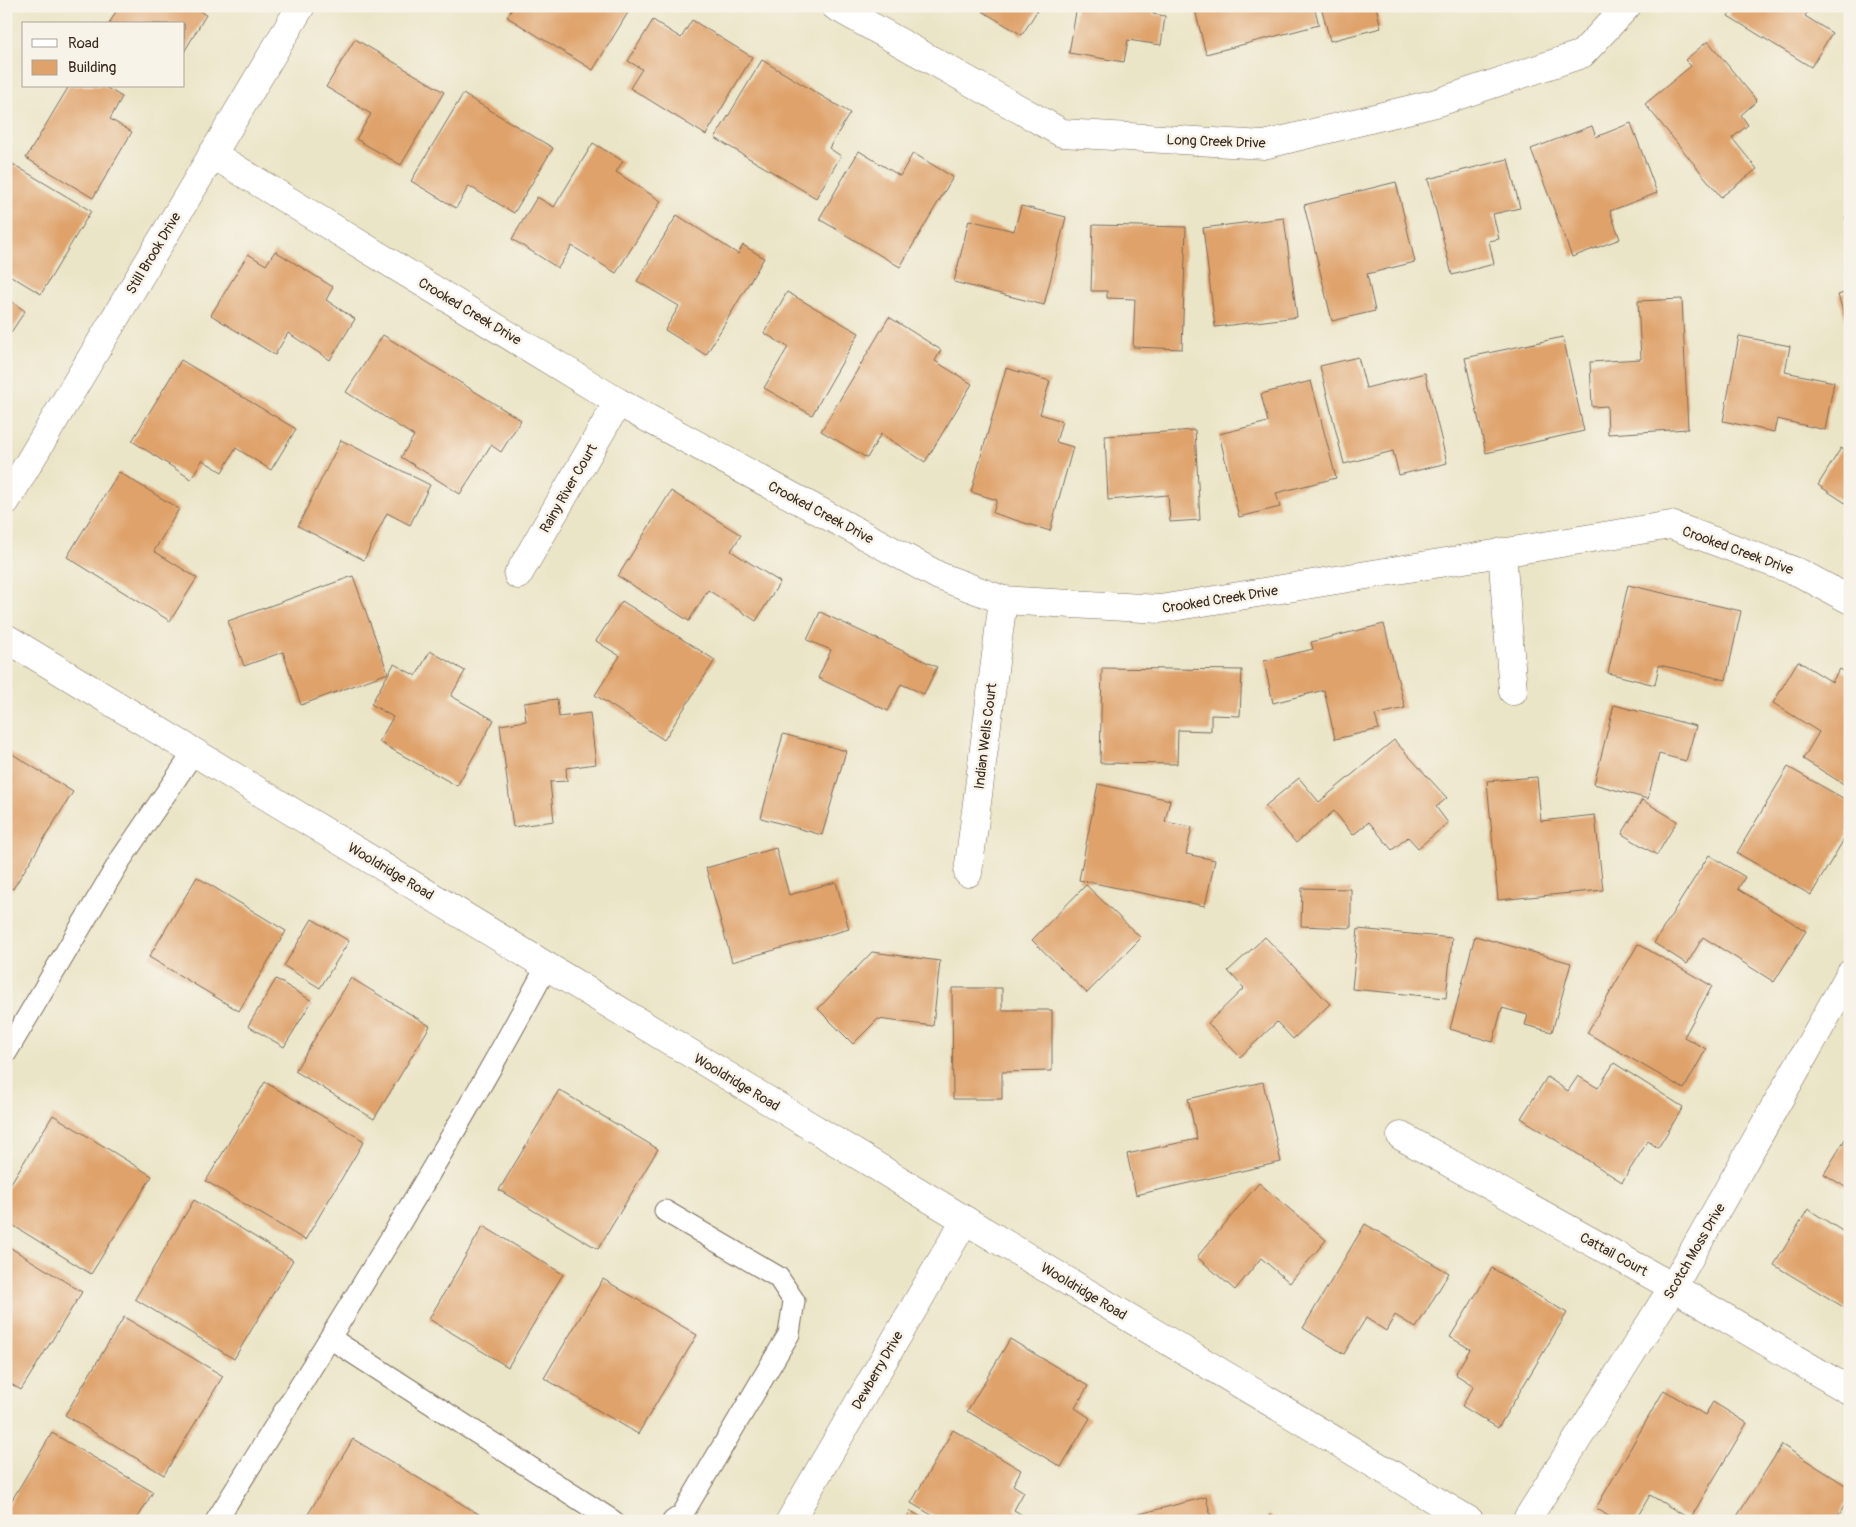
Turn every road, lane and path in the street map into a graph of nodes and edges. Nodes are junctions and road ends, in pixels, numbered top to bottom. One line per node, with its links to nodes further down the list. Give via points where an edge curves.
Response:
1 (301, 6): 4 (street, Still Brook Drive)
2 (835, 6): 3 (street, Long Creek Drive, via 1062,133 1264,145 1436,103 1582,54)
3 (1627, 6)
4 (212, 154): 5 (street, Crooked Creek Drive); 6 (street, Still Brook Drive)
5 (618, 402): 8 (street, Rainy River Court); 9 (street, Crooked Creek Drive, via 939,576)
6 (6, 501)
7 (1502, 552): 9 (street, Crooked Creek Drive, via 1160,609); 10 (street, Crooked Creek Drive, via 1671,525 1800,573); 12 (street)
8 (518, 575)
9 (1002, 600): 14 (street, Indian Wells Court)
10 (1850, 600)
11 (6, 638): 13 (street, Wooldridge Road)
12 (1513, 691)
13 (194, 752): 15 (street, Wooldridge Road); 17 (lane, via 120,860)
14 (968, 872)
15 (547, 966): 20 (street, Wooldridge Road); 22 (lane, via 517,1023)
16 (1850, 974): 21 (street, Scotch Moss Drive)
17 (6, 1053)
18 (1401, 1136): 21 (street, Cattail Court)
19 (665, 1212): 26 (lane, via 778,1277 794,1301 789,1334 682,1515)
20 (965, 1220): 27 (street, Dewberry Drive); 28 (street, Wooldridge Road)
21 (1673, 1287): 23 (street, Cattail Court); 29 (street, Scotch Moss Drive)
22 (330, 1338): 24 (lane); 25 (lane)
23 (1850, 1391)
24 (216, 1521)
25 (613, 1521)
26 (673, 1521)
27 (790, 1521)
28 (1470, 1521)
29 (1526, 1521)

